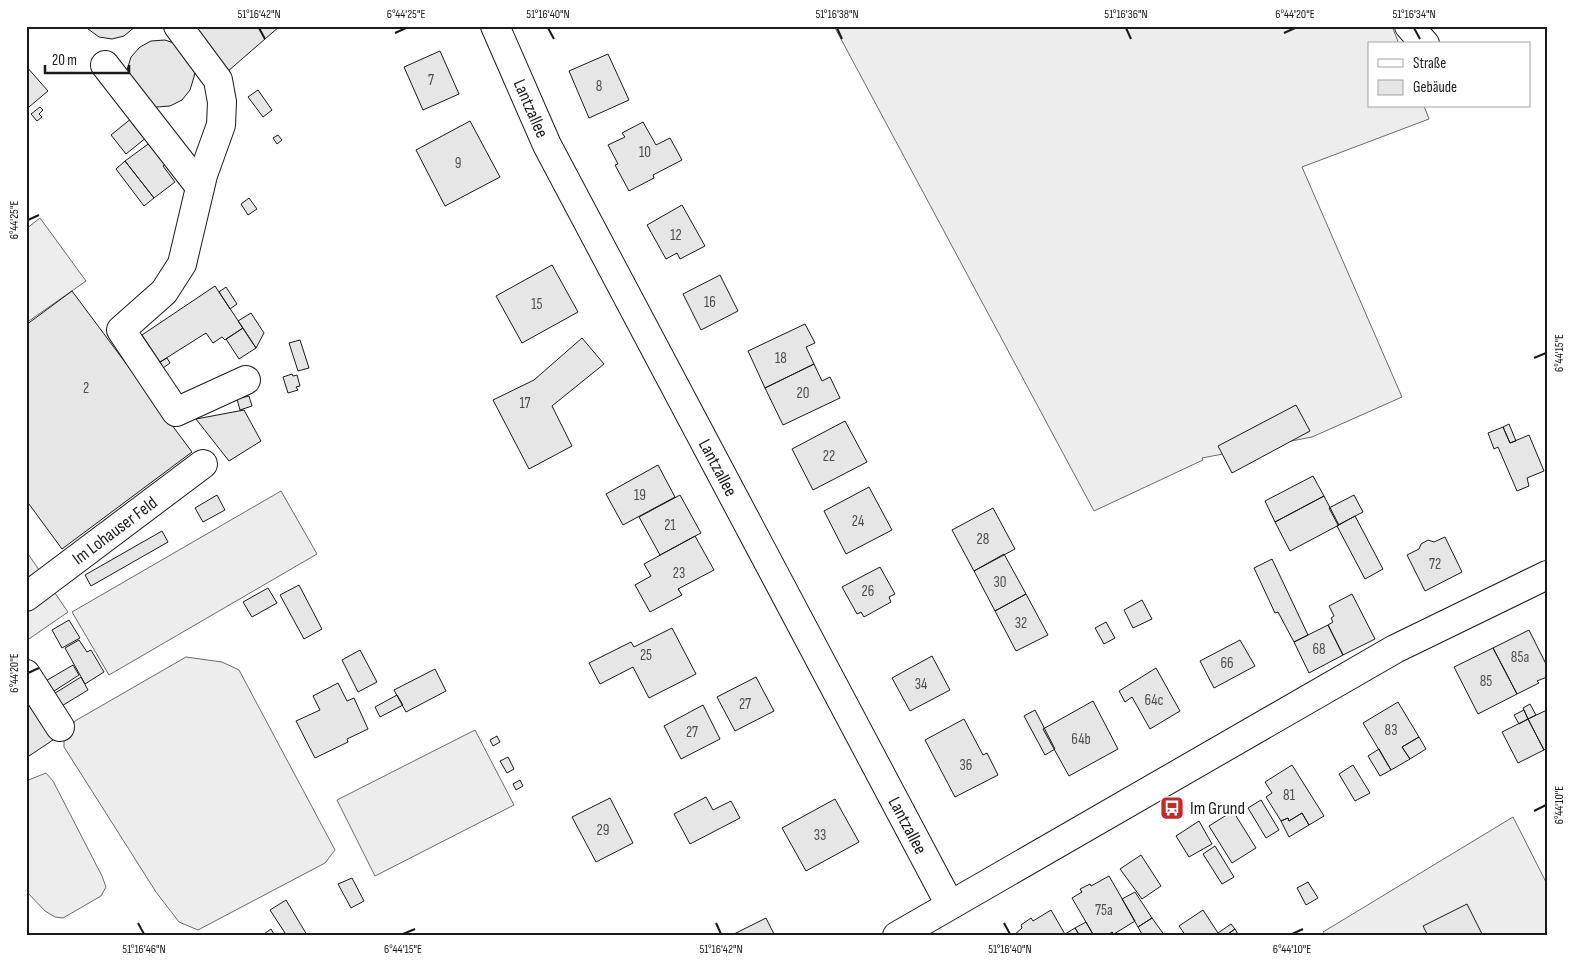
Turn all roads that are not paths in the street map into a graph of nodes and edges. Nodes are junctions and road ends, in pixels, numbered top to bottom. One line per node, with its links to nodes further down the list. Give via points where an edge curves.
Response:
1 (178, 26): 6 (street, via 218,80 222,102 221,125)
2 (495, 26): 13 (street, Lantzallee, via 547,144)
3 (1409, 26): 4 (street)
4 (1423, 42)
5 (105, 65): 6 (street)
6 (200, 187): 7 (street, via 182,264 164,292 121,330 176,412)
7 (246, 380)
8 (203, 464): 10 (street, Im Lohauser Feld)
9 (1547, 575): 13 (street, via 1395,649)
10 (26, 596)
11 (26, 674): 12 (street)
12 (60, 727)
13 (950, 906): 14 (street)
14 (897, 936)

